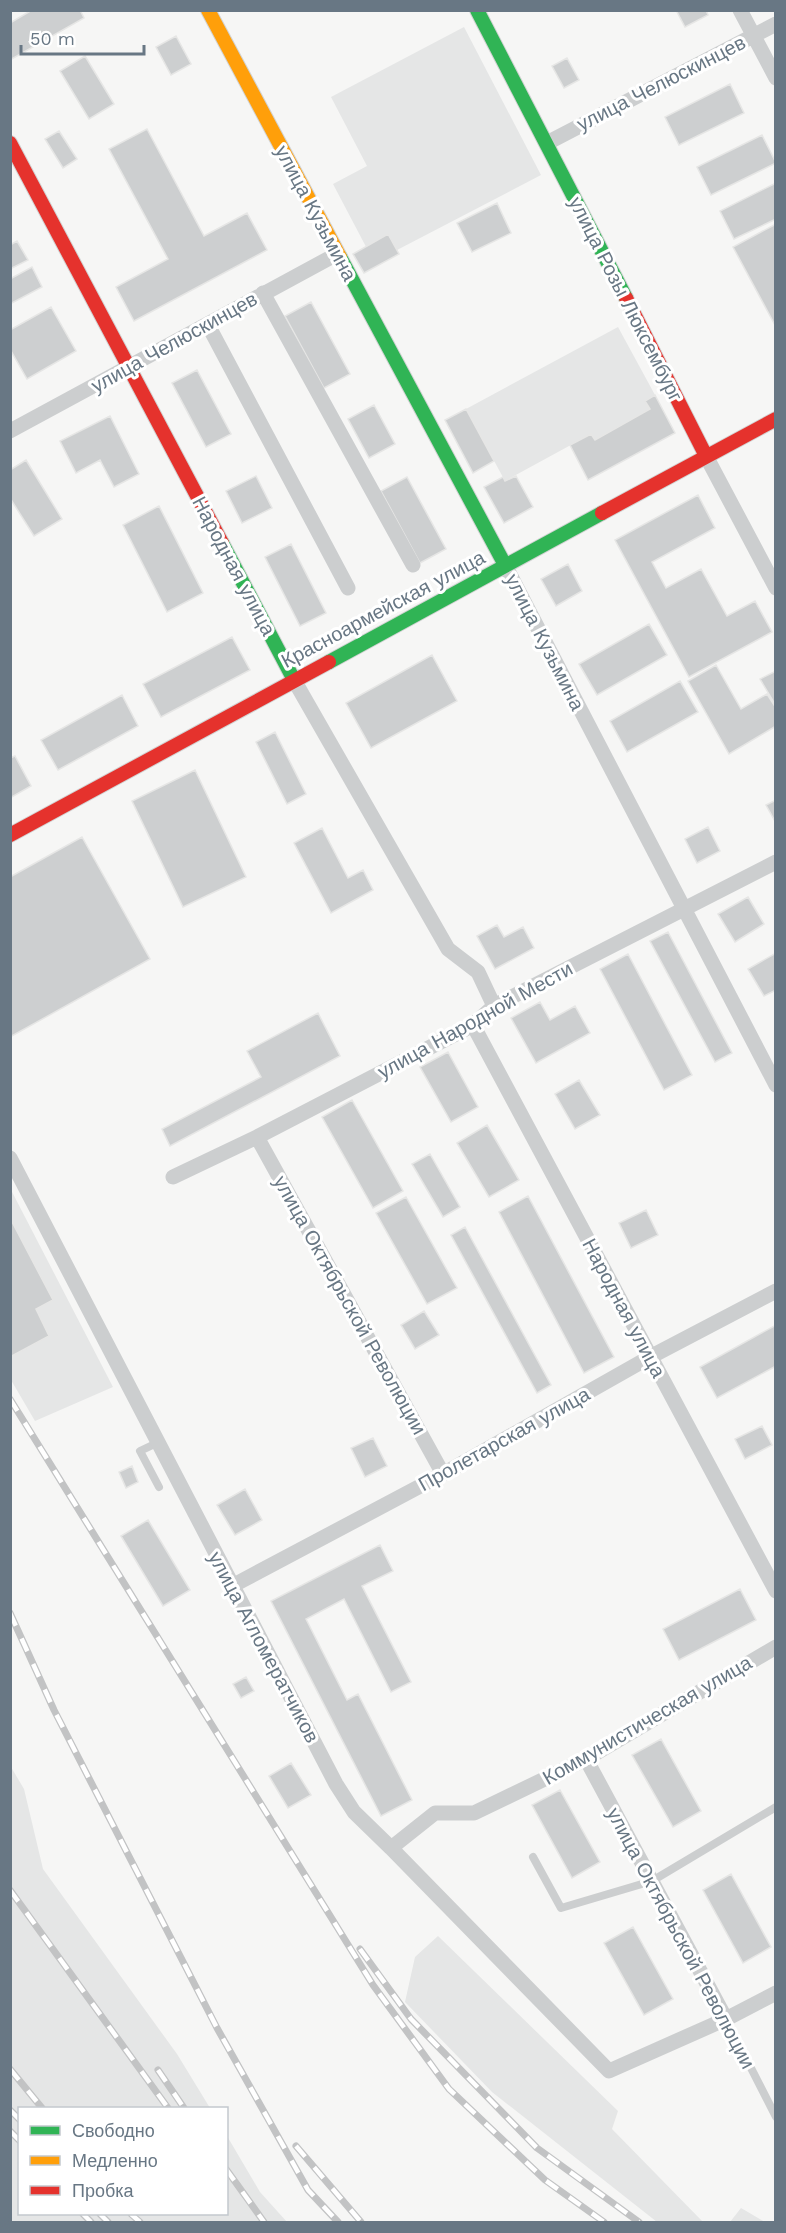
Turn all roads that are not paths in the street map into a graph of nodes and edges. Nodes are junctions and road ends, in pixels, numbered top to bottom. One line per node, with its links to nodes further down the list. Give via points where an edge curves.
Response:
1 (208, 10): 9 (street, улица Кузьмина)
2 (477, 10): 7 (street, улица Розы Люксембург)
3 (740, 10): 5 (street)
4 (776, 24): 5 (street, улица Челюскинцев)
5 (754, 35): 6 (street); 7 (street, улица Челюскинцев)
6 (776, 78)
7 (547, 142): 15 (street, улица Розы Люксембург)
8 (10, 143): 12 (street, Народная улица)
9 (337, 254): 10 (street, улица Челюскинцев); 17 (street, улица Кузьмина)
10 (263, 293): 11 (street, улица Челюскинцев); 16 (street)
11 (208, 325): 12 (street, улица Челюскинцев); 18 (street)
12 (130, 368): 14 (street, улица Челюскинцев); 20 (street, Народная улица)
13 (776, 419): 15 (street, Красноармейская улица)
14 (10, 430)
15 (706, 456): 17 (street, Красноармейская улица); 19 (street, улица Розы Люксембург)
16 (413, 565)
17 (505, 565): 20 (street, Красноармейская улица); 23 (street, улица Кузьмина)
18 (348, 588)
19 (776, 588)
20 (294, 680): 21 (street, Красноармейская улица); 24 (street, Народная улица, via 448,949 478,972)
21 (10, 835)
22 (776, 862): 23 (street, улица Народной Мести)
23 (683, 909): 24 (street, улица Народной Мести); 26 (street, улица Кузьмина)
24 (494, 1006): 25 (street, улица Народной Мести)
25 (472, 1025): 27 (street, улица Народной Мести); 31 (street, Народная улица)
26 (776, 1085)
27 (257, 1137): 29 (street, улица Народной Мести); 33 (street, улица Октябрьской Революции)
28 (10, 1158): 32 (street, улица Агломератчиков)
29 (174, 1177)
30 (776, 1291): 31 (street, Пролетарская улица)
31 (650, 1357): 33 (street, Пролетарская улица); 36 (street, Народная улица)
32 (159, 1442): 34 (lane, via 140,1451); 35 (street, улица Агломератчиков)
33 (443, 1474): 35 (street, Пролетарская улица)
34 (159, 1487)
35 (232, 1586): 40 (street, улица Агломератчиков, via 342,1793 354,1812)
36 (776, 1591)
37 (776, 1647): 38 (street, Коммунистическая улица)
38 (586, 1760): 40 (street, Коммунистическая улица, via 474,1813 435,1813); 42 (street, улица Октябрьской Революции)
39 (776, 1807): 42 (lane)
40 (391, 1848): 44 (street, улица Агломератчиков, via 609,2071)
41 (533, 1857): 42 (lane, via 561,1908)
42 (652, 1881): 44 (street, улица Октябрьской Революции)
43 (776, 1993): 44 (street)
44 (726, 2019): 45 (lane, улица Октябрьской Революции)
45 (776, 2117)

